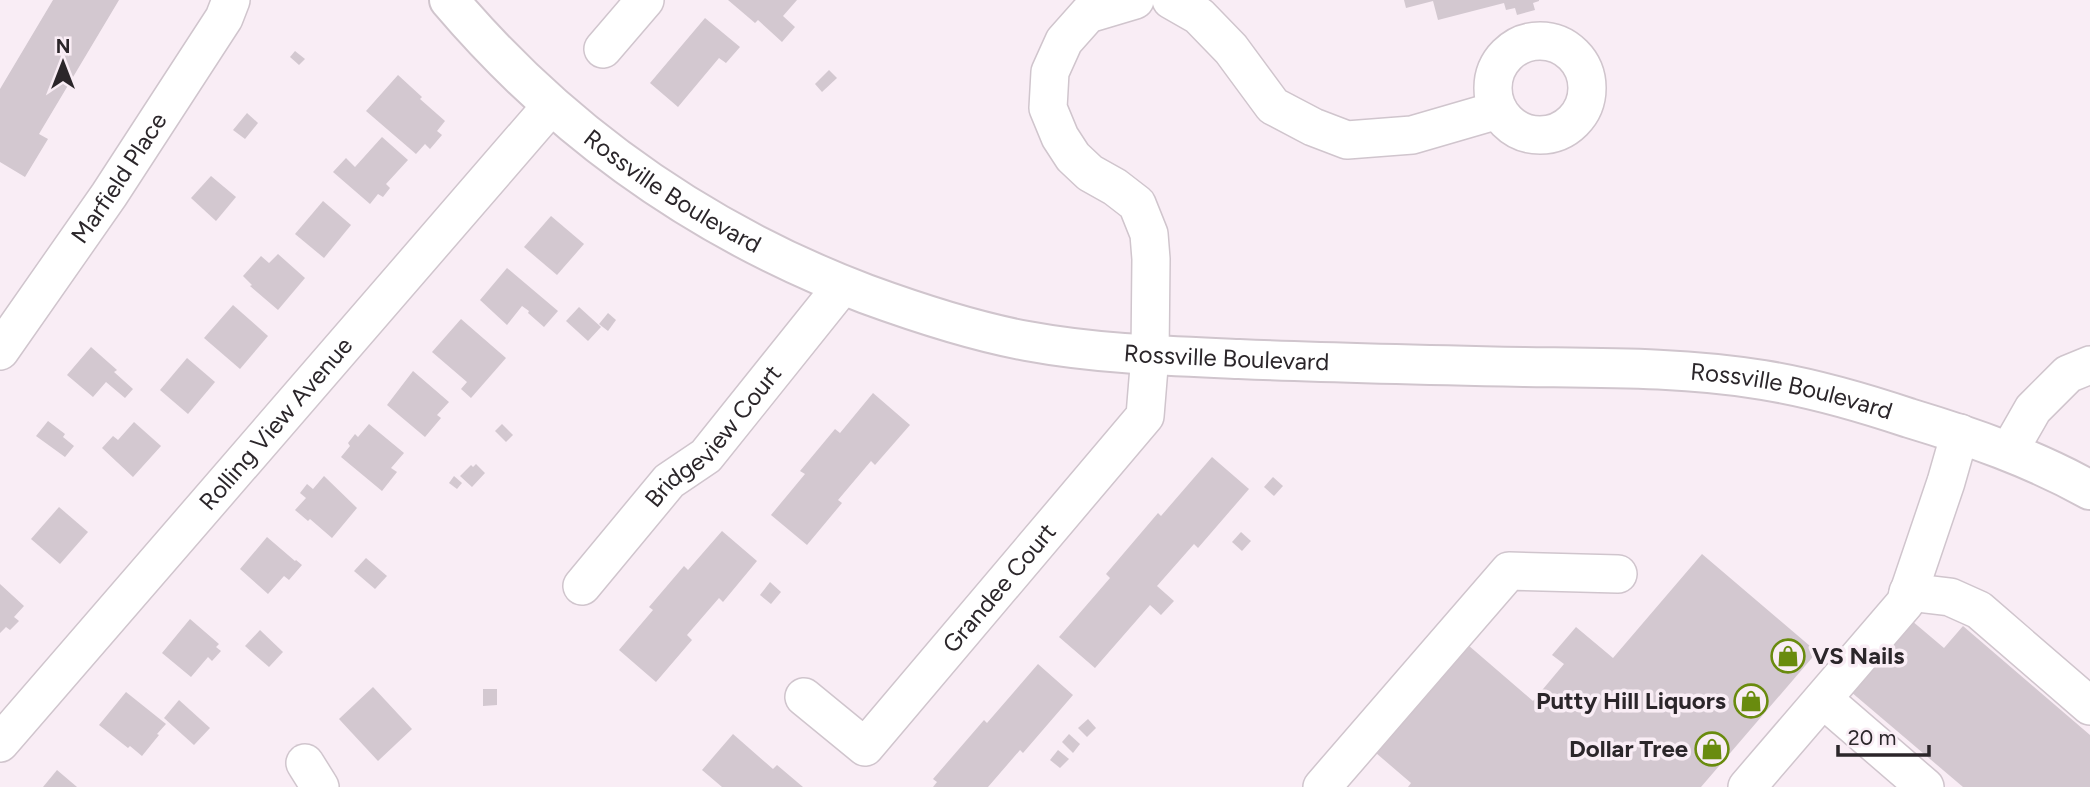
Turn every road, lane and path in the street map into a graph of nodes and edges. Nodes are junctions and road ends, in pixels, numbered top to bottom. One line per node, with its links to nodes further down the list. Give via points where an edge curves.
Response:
1 (230, 0): 10 (street, Marfield Place, via 224,18 109,195)
2 (449, 0): 7 (main road, Rossville Boulevard)
3 (645, 0): 6 (street)
4 (1135, 0): 11 (street, via 1087,14 1064,41 1050,72 1048,108 1073,158 1137,204 1149,234)
5 (1171, 0): 8 (street, via 1207,24 1273,106 1347,140 1412,135)
6 (603, 49)
7 (551, 106): 9 (main road, Rossville Boulevard, via 692,209 785,260); 22 (street, Rolling View Avenue)
8 (1498, 110)
9 (843, 285): 11 (main road, Rossville Boulevard, via 968,328 1015,339); 17 (street, Bridgeview Court, via 706,456 669,481)
10 (0, 351)
11 (1150, 355): 13 (main road, Rossville Boulevard, via 1692,372 1763,380 1848,398); 19 (street, Grandee Court, via 1144,416 866,747)
12 (2090, 365): 14 (street, via 2068,374 2033,409)
13 (1960, 433): 14 (main road, Rossville Boulevard); 18 (street)
14 (2009, 451): 15 (main road, Rossville Boulevard)
15 (2090, 490)
16 (1618, 574): 23 (street, via 1509,571)
17 (582, 586)
18 (1908, 592): 20 (street, via 1905,603); 21 (street, via 1950,597 1979,610)
19 (804, 697)
20 (1823, 699): 24 (street); 25 (street)
21 (2090, 706)
22 (0, 743)
23 (1322, 787)
24 (1748, 787)
25 (1925, 787)

